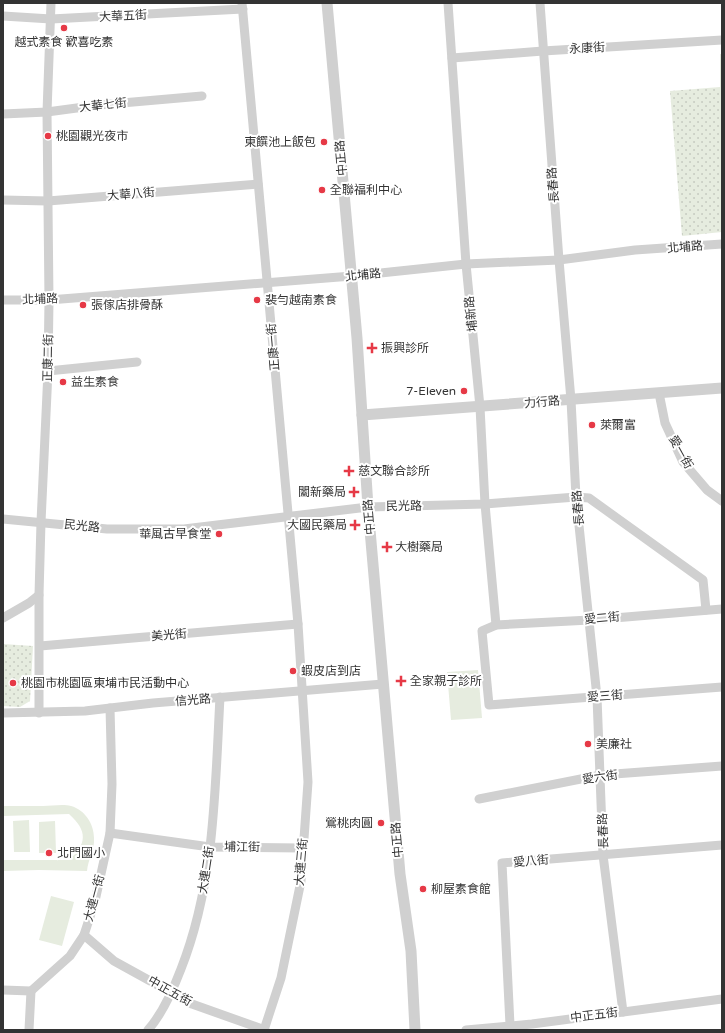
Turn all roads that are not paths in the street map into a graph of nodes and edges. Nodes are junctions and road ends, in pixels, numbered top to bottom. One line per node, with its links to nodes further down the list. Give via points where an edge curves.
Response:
1 (51, 3): 7 (street, 正康二街)
2 (327, 3): 20 (street, 中正路)
3 (448, 3): 10 (street, 埔新路)
4 (540, 3): 9 (street, 長春路)
5 (242, 6): 7 (street, 大華五街); 14 (street, 正康一街)
6 (3, 16): 7 (street, 大華五街)
7 (51, 19): 12 (street, 正康二街)
8 (722, 40): 9 (street, 永康街)
9 (542, 51): 10 (street, 永康街); 18 (street, 長春路)
10 (452, 58): 19 (street, 埔新路)
11 (202, 96): 12 (street, 大華七街)
12 (47, 112): 13 (street, 大華七街); 16 (street, 正康二街)
13 (3, 114)
14 (258, 184): 16 (street, 大華八街); 21 (street, 正康一街)
15 (3, 200): 16 (street, 大華八街)
16 (48, 200): 23 (street, 正康二街)
17 (722, 244): 18 (street, 北埔路, via 635,250)
18 (559, 260): 19 (street, 北埔路); 28 (street, 長春路)
19 (466, 264): 20 (street, 北埔路); 29 (street, 埔新路)
20 (352, 276): 21 (street, 北埔路); 30 (street, 中正路)
21 (267, 282): 23 (street, 北埔路); 35 (street, 正康一街)
22 (3, 300): 23 (street, 北埔路)
23 (49, 300): 25 (street, 正康二街)
24 (137, 362): 25 (street)
25 (48, 371): 37 (street, 正康二街)
26 (722, 388): 27 (street, 力行路)
27 (659, 393): 28 (street, 力行路); 32 (street, 愛一街, via 665,423 683,462 707,490)
28 (571, 400): 29 (street, 力行路); 31 (street, 長春路)
29 (480, 407): 30 (street, 力行路); 33 (street, 埔新路)
30 (362, 415): 34 (street, 中正路)
31 (576, 497): 33 (street, 民光路); 40 (street, 民光路, via 589,498 703,580); 42 (street, 長春路)
32 (722, 500)
33 (486, 504): 34 (street, 民光路); 44 (street, 埔新路)
34 (368, 507): 35 (street, 民光路); 46 (street, 中正路)
35 (288, 517): 37 (street, 民光路, via 184,529 107,529); 43 (street, 正康一街)
36 (3, 519): 37 (street, 民光路)
37 (41, 522): 38 (street, 正康二街)
38 (39, 595): 41 (street); 45 (street, 正康二街)
39 (722, 608): 40 (street, 愛二街)
40 (706, 610): 42 (street, 愛二街)
41 (3, 618)
42 (590, 620): 44 (street, 愛二街); 49 (street, 長春路)
43 (298, 624): 45 (street, 美光街); 48 (street, 正康一街)
44 (496, 625): 51 (street, 愛二街, via 482,631)
45 (40, 646): 54 (street, 正康二街)
46 (383, 684): 48 (street, 信光路); 73 (street, 中正路, via 400,874 411,951)
47 (722, 687): 49 (street, 愛三街)
48 (301, 690): 50 (street, 信光路); 61 (street, 大連三街, via 308,782)
49 (597, 697): 51 (street, 愛三街); 56 (street, 長春路)
50 (220, 698): 52 (street, 信光路); 60 (street, 大連二街)
51 (489, 705)
52 (110, 708): 54 (street, 信光路); 58 (street, 大連一街)
53 (3, 713): 54 (street, 信光路)
54 (39, 713)
55 (722, 766): 56 (street, 愛六街)
56 (601, 775): 57 (street, 愛六街); 62 (street, 長春路)
57 (479, 799)
58 (110, 833): 60 (street, 埔江街); 63 (street, 大連一街, via 95,901)
59 (722, 846): 62 (street, 愛八街)
60 (210, 847): 61 (street, 埔江街); 66 (street, 大連二街, via 198,916)
61 (303, 848): 72 (street, 大連三街, via 301,881 281,978)
62 (603, 855): 68 (street, 長春路); 69 (street, 愛八街, via 502,863)
63 (84, 936): 65 (street, 大連一街, via 70,956); 66 (street, 中正五街, via 114,961)
64 (3, 990): 65 (street)
65 (31, 991): 70 (street)
66 (172, 992): 71 (street, 大連二街); 72 (street, 中正五街, via 192,1004)
67 (722, 999): 68 (street, 中正五街)
68 (623, 1012): 69 (street, 中正五街)
69 (510, 1025): 74 (street, 中正五街)
70 (29, 1030)
71 (148, 1030)
72 (264, 1030)
73 (416, 1030)
74 (466, 1030)

